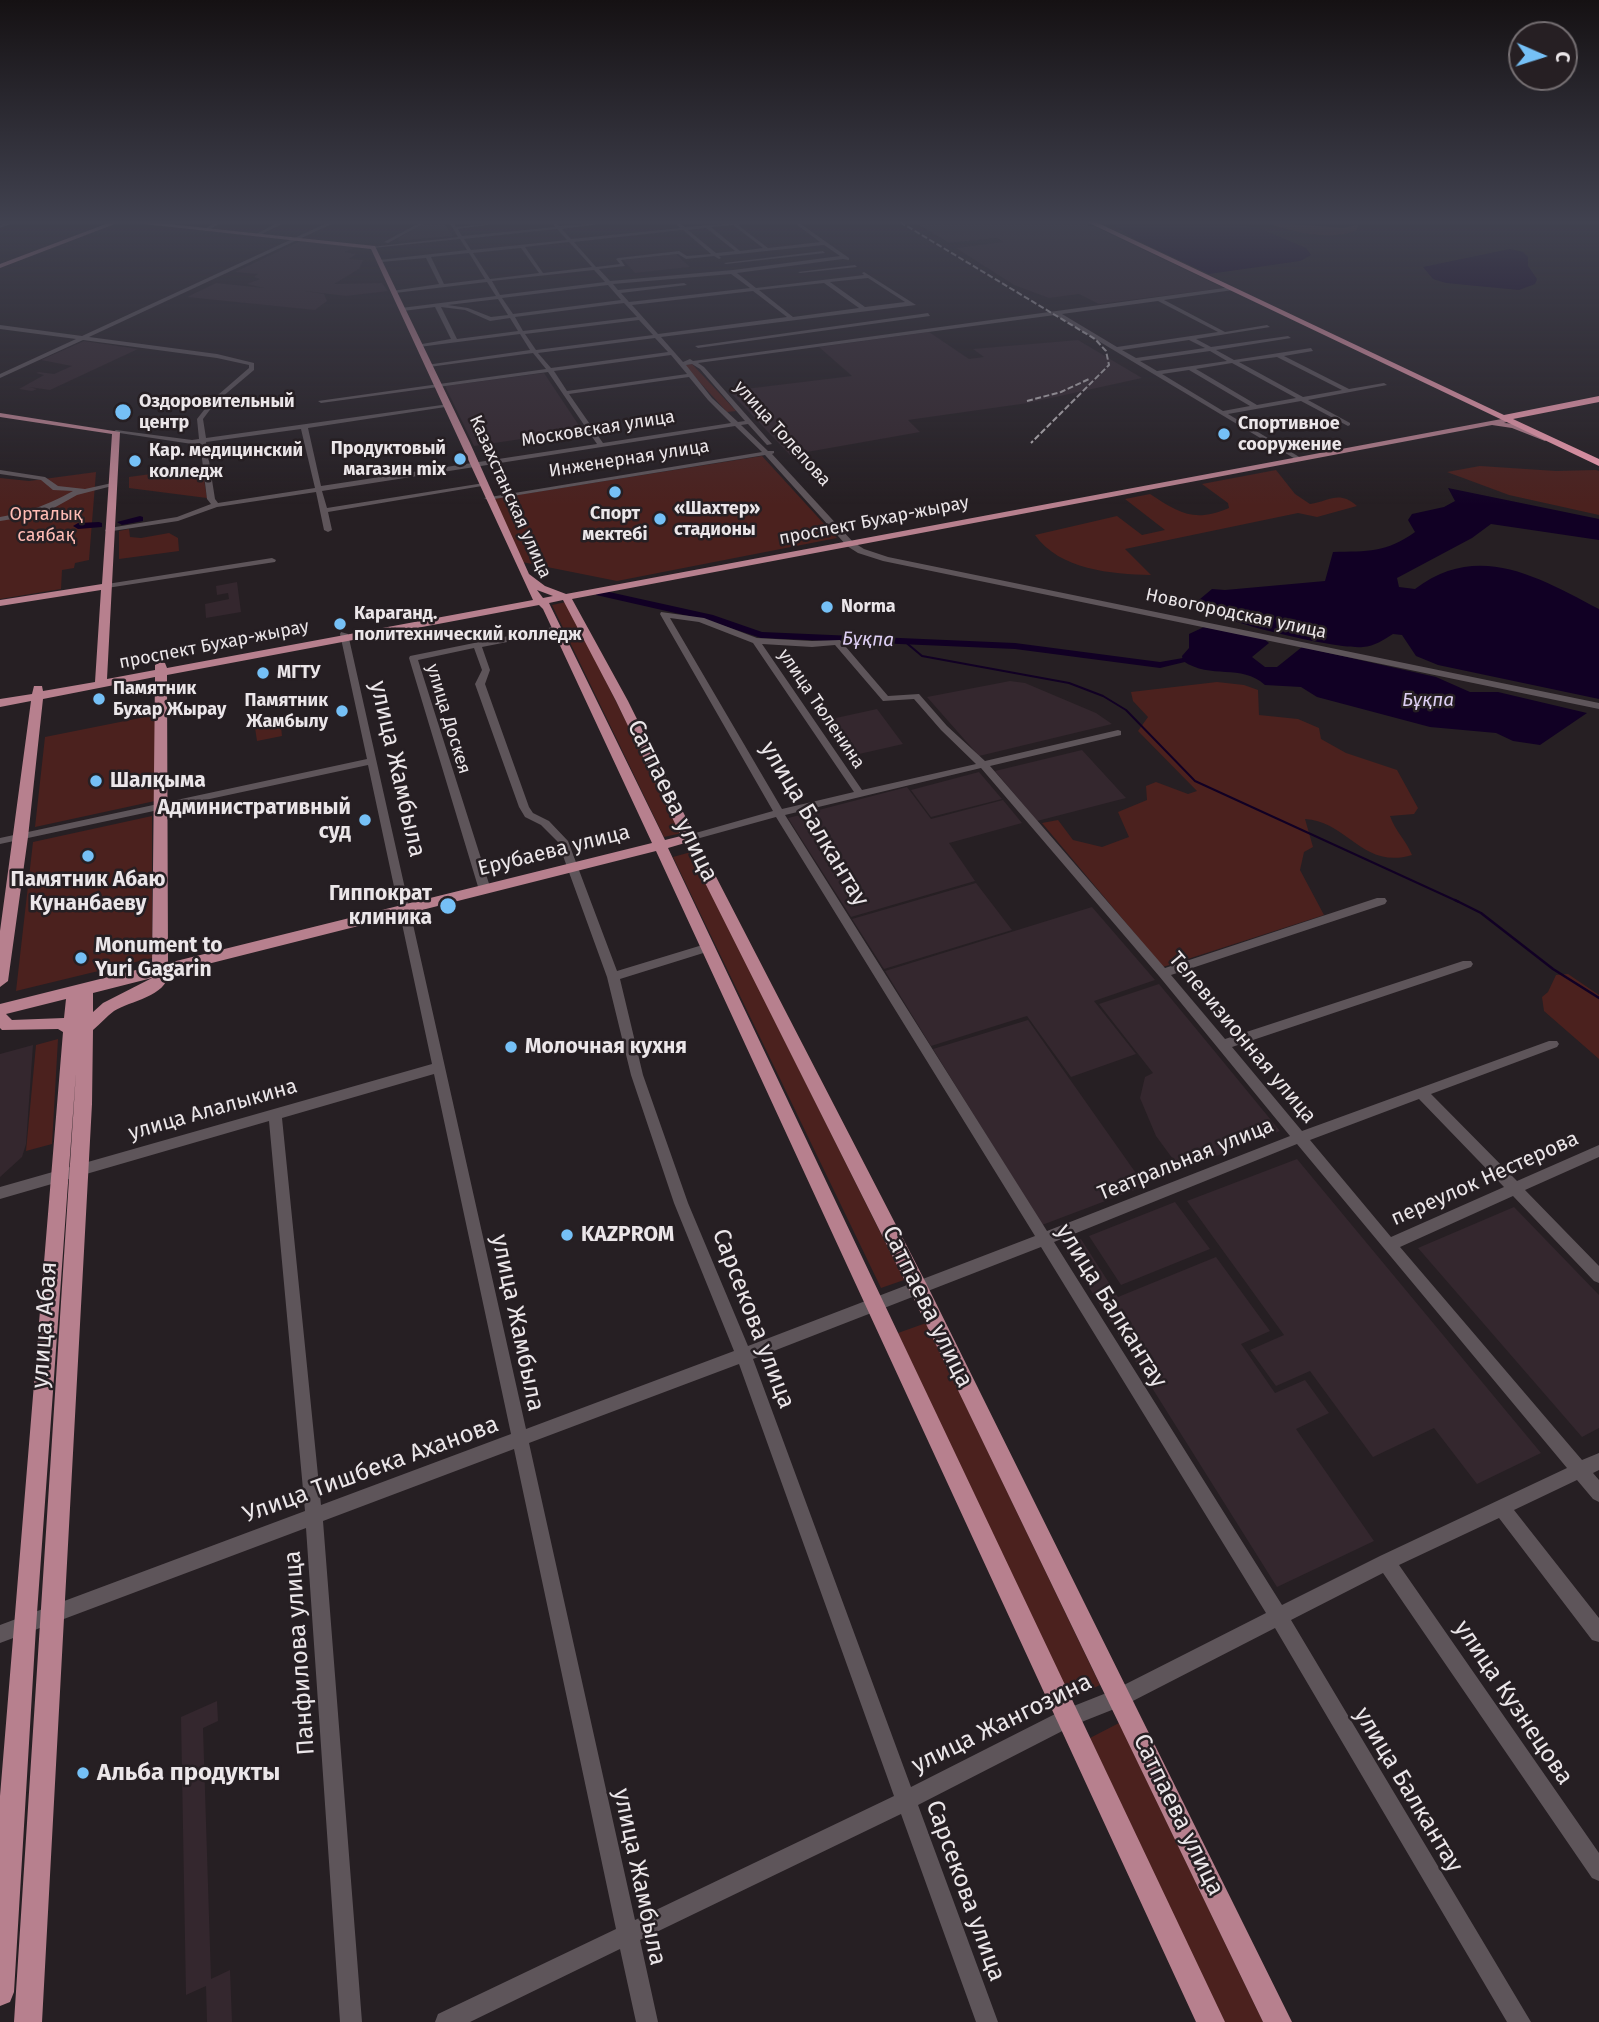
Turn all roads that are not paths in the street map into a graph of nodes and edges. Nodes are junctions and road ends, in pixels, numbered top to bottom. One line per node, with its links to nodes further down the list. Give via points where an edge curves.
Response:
1 (132, 316): 25 (street)
2 (406, 316): 30 (main road, Казахстанская улица)
3 (443, 316): 28 (street)
4 (484, 316): 5 (street)
5 (510, 316)
6 (513, 316): 21 (street)
7 (541, 316): 17 (street)
8 (804, 316): 16 (street)
9 (918, 316): 22 (street)
10 (930, 316): 18 (street)
11 (1020, 316): 18 (street)
12 (1062, 316): 32 (street)
13 (1192, 316): 23 (street)
14 (1289, 316): 54 (highway)
15 (640, 317): 21 (street); 24 (street, улица Толепова)
16 (791, 318): 22 (street); 24 (street)
17 (532, 321)
18 (943, 326): 29 (street); 39 (street)
19 (0, 327): 25 (street)
20 (1267, 327): 23 (street)
21 (523, 329): 28 (street); 34 (street)
22 (807, 331): 29 (street); 31 (street)
23 (1225, 334): 26 (street)
24 (656, 335): 34 (street); 37 (street, улица Толепова)
25 (85, 338): 46 (street); 68 (street, via 253,364 253,369 203,413)
26 (1191, 338): 32 (street); 33 (street)
27 (1288, 338): 33 (street)
28 (455, 341): 30 (street)
29 (818, 341): 37 (street)
30 (419, 345): 41 (main road, Казахстанская улица)
31 (698, 346)
32 (1116, 349): 38 (street)
33 (1210, 349): 38 (street); 40 (street)
34 (533, 350): 41 (street); 43 (street)
35 (1311, 350): 36 (street)
36 (1278, 355): 40 (street); 49 (street)
37 (679, 359): 39 (street, улица Толепова); 43 (street); 45 (street, улица Толепова)
38 (1134, 360): 44 (street)
39 (694, 362): 61 (street, улица Толепова)
40 (1234, 362): 42 (street); 51 (street)
41 (429, 365): 47 (main road, Казахстанская улица)
42 (1190, 368): 44 (street); 56 (street)
43 (550, 370): 47 (street); 50 (street)
44 (1156, 373): 57 (street)
45 (689, 375): 50 (street); 62 (street, улица Толепова)
46 (0, 376)
47 (438, 385): 53 (street); 55 (main road, Казахстанская улица)
48 (1384, 385): 49 (street)
49 (1348, 391): 51 (street)
50 (564, 393): 69 (street)
51 (1302, 399): 56 (street); 63 (street)
52 (1599, 400): 58 (highway)
53 (321, 401)
54 (1469, 401): 58 (highway, via 1496,411); 60 (highway); 64 (main road, via 1485,413)
55 (449, 406): 65 (street, Казахстанская улица); 73 (main road, Казахстанская улица)
56 (1256, 407): 57 (street)
57 (1221, 413): 72 (street)
58 (1532, 414): 60 (highway); 67 (highway, via 1528,424)
59 (0, 415): 66 (main road)
60 (1504, 419): 64 (main road, проспект Бухар-жырау); 67 (highway)
61 (749, 422): 62 (street, Московская улица); 70 (street, улица Толепова)
62 (736, 424): 69 (street, Московская улица); 71 (street, улица Толепова)
63 (1348, 424)
64 (1478, 424): 67 (main road, via 1513,426); 72 (main road, проспект Бухар-жырау)
65 (304, 426): 68 (street, Казахстанская улица); 78 (street)
66 (116, 432): 68 (street, Казахстанская улица); 76 (main road)
67 (1551, 440): 74 (highway)
68 (201, 441): 81 (street)
69 (601, 445): 73 (street, Московская улица)
70 (775, 451): 71 (street, Инженерная улица); 86 (street, улица Толепова)
71 (766, 453): 80 (street, Инженерная улица); 86 (street, улица Толепова)
72 (1297, 458): 86 (main road, проспект Бухар-жырау)
73 (474, 463): 77 (main road, Казахстанская улица); 78 (street, Московская улица)
74 (1599, 463)
75 (0, 472): 79 (street, via 43,478 56,488)
76 (112, 485): 79 (street); 84 (main road)
77 (484, 485): 80 (main road, Казахстанская улица); 82 (street)
78 (319, 489): 81 (street, Московская улица); 82 (street)
79 (85, 490): 83 (street, via 29,514)
80 (488, 498): 89 (main road, Казахстанская улица)
81 (216, 505): 84 (street, Московская улица, via 178,519)
82 (323, 511): 85 (street)
83 (0, 519)
84 (109, 530): 90 (main road)
85 (328, 530)
86 (852, 541): 87 (street, Новогородская улица); 91 (main road, проспект Бухар-жырау)
87 (868, 552): 105 (street, Новогородская улица)
88 (272, 560): 90 (street)
89 (526, 575): 91 (main road); 92 (main road, Казахстанская улица)
90 (107, 586): 93 (main road); 101 (main road)
91 (562, 595): 92 (main road, проспект Бухар-жырау); 113 (main road, Сатпаева улица, via 622,701)
92 (538, 600): 95 (main road, Сатпаева улица, via 548,608); 96 (main road, проспект Бухар-жырау)
93 (0, 603)
94 (664, 614): 97 (street, via 701,620); 111 (street, улица Балкантау)
95 (558, 629): 99 (street, улица Доскея); 115 (main road, Сатпаева улица)
96 (344, 636): 100 (main road, проспект Бухар-жырау); 107 (street, улица Жамбыла)
97 (756, 641): 98 (street); 109 (street, улица Тюленина)
98 (837, 642): 108 (street, Телевизионная улица, via 886,699 916,696)
99 (477, 646): 116 (street, Сарсекова улица, via 485,670 480,684 524,807 564,841); 117 (street, улица Доскея, via 413,658)
100 (161, 669): 101 (main road, проспект Бухар-жырау); 110 (main road)
101 (101, 680): 102 (main road, проспект Бухар-жырау)
102 (37, 692): 103 (main road, проспект Бухар-жырау); 104 (main road, проспект Бухар-жырау); 112 (main road)
103 (0, 695)
104 (0, 703)
105 (1599, 706)
106 (1118, 733): 108 (street, Ерубаева улица)
107 (373, 761): 110 (street); 119 (street, улица Жамбыла)
108 (981, 766): 109 (street, Ерубаева улица); 123 (street, Телевизионная улица)
109 (860, 794): 111 (street, Ерубаева улица)
110 (160, 807): 112 (street); 122 (main road)
111 (779, 813): 113 (street, Ерубаева улица); 141 (street, улица Балкантау)
112 (21, 837): 114 (street); 125 (main road)
113 (689, 838): 115 (main road, Ерубаева улица); 144 (main road, Сатпаева улица)
114 (0, 841)
115 (661, 846): 116 (main road, Ерубаева улица); 120 (main road, Сатпаева улица)
116 (573, 868): 117 (main road, Ерубаева улица); 124 (street, Сарсекова улица)
117 (485, 890): 119 (main road, Ерубаева улица)
118 (1381, 901): 123 (street)
119 (406, 909): 122 (main road, Ерубаева улица); 132 (street, улица Жамбыла)
120 (709, 947): 124 (street); 145 (main road, Сатпаева улица)
121 (1467, 964): 131 (street)
122 (161, 971): 126 (main road, Ерубаева улица); 129 (main road, via 155,985)
123 (1163, 973): 131 (street, Телевизионная улица)
124 (613, 977): 146 (street, Сарсекова улица, via 637,1074 681,1203)
125 (0, 981)
126 (79, 991): 127 (main road, Ерубаева улица); 129 (main road)
127 (0, 1010)
128 (0, 1018): 129 (main road, via 8,1026 60,1023)
129 (77, 1029): 137 (main road, улица Абая, via 84,1104); 138 (main road, улица Абая)
130 (1553, 1044): 133 (street, Театральная улица)
131 (1223, 1045): 135 (street, Телевизионная улица)
132 (437, 1068): 134 (street, улица Алалыкина); 147 (street, улица Жамбыла)
133 (1423, 1094): 135 (street, Театральная улица); 139 (street)
134 (275, 1114): 137 (street, улица Алалыкина); 152 (street, Панфилова улица)
135 (1301, 1138): 141 (street, Театральная улица); 142 (street, Телевизионная улица)
136 (1599, 1151): 139 (street, переулок Нестерова)
137 (80, 1170): 138 (street, улица Алалыкина); 155 (main road, улица Абая)
138 (58, 1176): 140 (street, улица Алалыкина); 156 (main road, улица Абая)
139 (1514, 1188): 142 (street, переулок Нестерова); 143 (street)
140 (0, 1193)
141 (1043, 1240): 144 (street, Театральная улица); 154 (street, улица Балкантау)
142 (1389, 1245): 149 (street, Телевизионная улица)
143 (1599, 1276)
144 (919, 1289): 145 (street, Театральная улица); 159 (main road, Сатпаева улица)
145 (876, 1304): 146 (street, Улица Тишбека Аханова); 160 (main road, Сатпаева улица)
146 (743, 1354): 147 (street, Улица Тишбека Аханова); 161 (street, Сарсекова улица)
147 (520, 1440): 152 (street, Улица Тишбека Аханова); 163 (street, улица Жамбыла)
148 (1599, 1461): 149 (street, улица Жангозина)
149 (1580, 1471): 150 (street, Телевизионная улица); 151 (street, улица Жангозина)
150 (1599, 1493)
151 (1502, 1508): 153 (street, улица Жангозина); 157 (street)
152 (314, 1516): 155 (street, Улица Тишбека Аханова); 166 (street, Панфилова улица)
153 (1387, 1562): 154 (street, улица Жангозина); 162 (street, улица Кузнецова)
154 (1278, 1615): 159 (street, улица Жангозина); 172 (street, улица Балкантау)
155 (52, 1616): 156 (street, Улица Тишбека Аханова); 165 (main road, улица Абая)
156 (24, 1627): 158 (street, Улица Тишбека Аханова); 164 (main road, улица Абая)
157 (1599, 1633)
158 (0, 1634)
159 (1120, 1697): 160 (street, улица Жангозина); 171 (main road, Сатпаева улица)
160 (1068, 1718): 161 (street, улица Жангозина); 170 (main road, Сатпаева улица)
161 (905, 1801): 163 (street, улица Жангозина); 169 (street, Сарсекова улица)
162 (1599, 1871)
163 (629, 1933): 167 (street, улица Жангозина); 168 (street, улица Жамбыла)
164 (0, 1992)
165 (28, 2022)
166 (351, 2022)
167 (446, 2022)
168 (647, 2022)
169 (987, 2022)
170 (1211, 2022)
171 (1278, 2022)
172 (1520, 2022)

